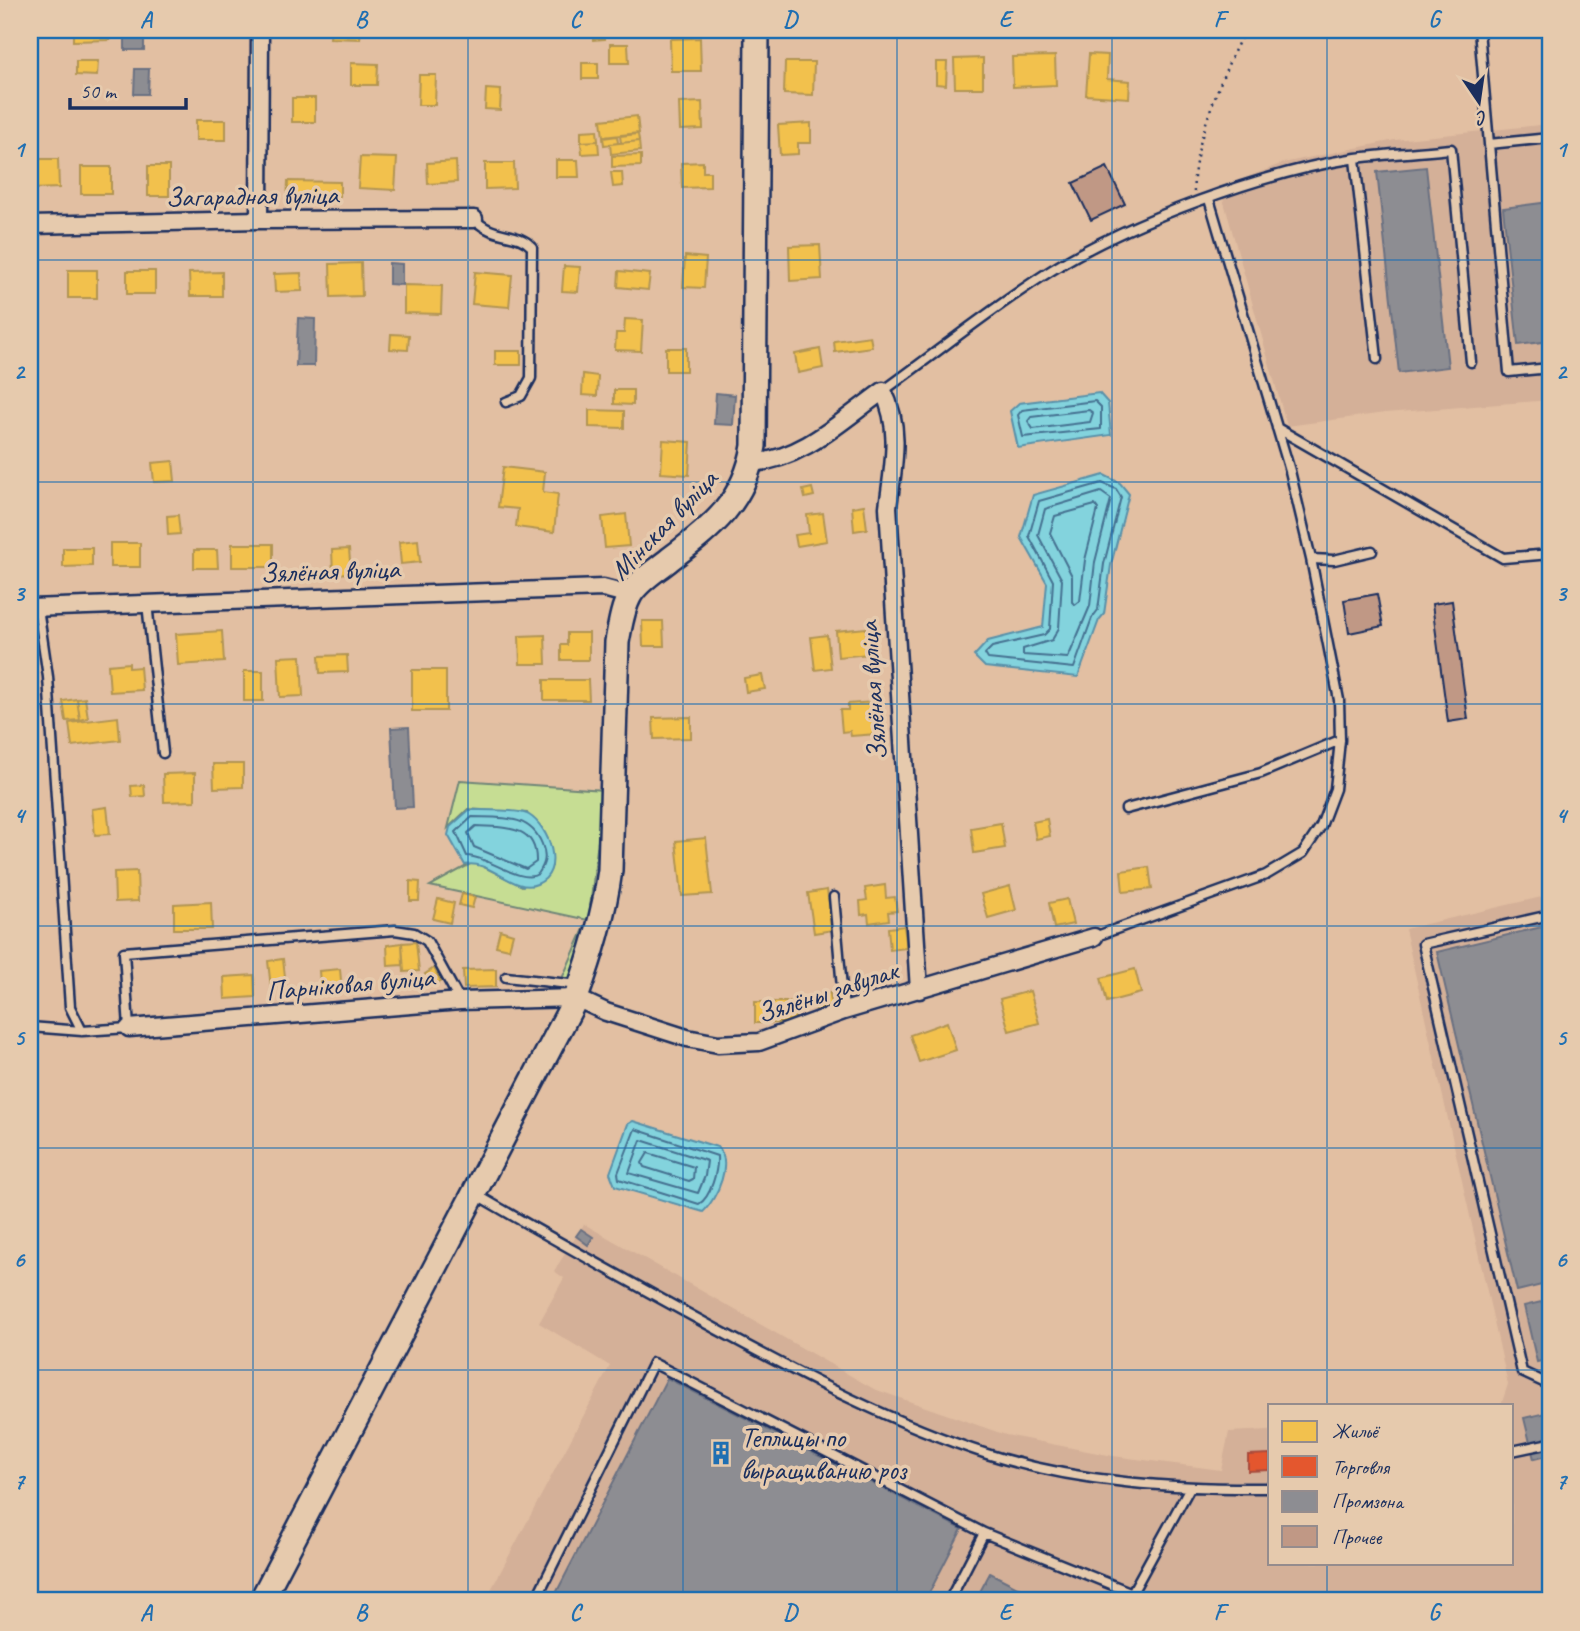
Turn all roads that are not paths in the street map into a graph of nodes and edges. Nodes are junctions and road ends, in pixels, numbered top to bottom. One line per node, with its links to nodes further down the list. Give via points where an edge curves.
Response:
1 (260, 30): 9 (street)
2 (757, 30): 17 (street, Мінская вуліца)
3 (1479, 30): 5 (lane)
4 (1550, 138): 5 (lane)
5 (1489, 144): 13 (lane, via 1509,372)
6 (1355, 159): 7 (lane, via 1290,172); 11 (lane); 12 (lane, via 1451,149)
7 (1209, 199): 14 (lane, via 1052,270); 16 (lane)
8 (474, 219): 9 (street, Загарадная вуліца); 15 (lane, via 485,230 525,240 532,247 531,378 521,396)
9 (259, 220): 10 (street, Загарадная вуліца)
10 (30, 225)
11 (1377, 359)
12 (1471, 362)
13 (1550, 368)
14 (883, 391): 17 (street, via 796,453); 32 (street, Зялёная вуліца, via 895,424 888,507)
15 (506, 402)
16 (1277, 428): 19 (lane, via 1503,558); 20 (lane)
17 (751, 463): 21 (street, Мінская вуліца, via 736,498 720,516)
18 (1372, 551): 20 (lane, via 1334,560)
19 (1550, 554)
20 (1311, 559): 24 (lane, via 1339,700)
21 (630, 595): 22 (street, Зялёная вуліца, via 603,588); 31 (street, Мінская вуліца, via 617,642 610,870 605,905)
22 (147, 602): 23 (street, Зялёная вуліца); 25 (lane)
23 (34, 608): 37 (lane, via 48,677 70,1007)
24 (1340, 740): 26 (lane, via 1261,772); 29 (lane, via 1335,789 1321,826 1303,853 1266,875)
25 (163, 753)
26 (1126, 808)
27 (834, 897): 34 (lane)
28 (1550, 915): 39 (lane, via 1423,944 1522,1372)
29 (1094, 937): 32 (street, Зялёны завулак)
30 (506, 977): 31 (lane)
31 (581, 986): 33 (street, Парніковая вуліца); 34 (street, Зялёны завулак, via 606,1012 718,1044 759,1042); 38 (street, Мінская вуліца)
32 (919, 990): 34 (street, Зялёны завулак)
33 (460, 1001): 36 (street, Парніковая вуліца); 36 (lane, via 427,941 414,933 395,930 261,939 124,952)
34 (844, 1011)
35 (30, 1027): 37 (lane)
36 (129, 1028): 37 (lane)
37 (82, 1031)
38 (475, 1193): 43 (lane, via 568,1249 883,1415 989,1454 1092,1477); 46 (street, Мінская вуліца)
39 (1550, 1385)
40 (1550, 1443): 41 (lane)
41 (1514, 1451)
42 (1268, 1488): 43 (lane)
43 (1189, 1489): 45 (lane)
44 (984, 1533): 45 (lane); 47 (lane, via 653,1363); 48 (lane)
45 (1133, 1591): 49 (lane)
46 (261, 1601)
47 (535, 1601)
48 (949, 1601)
49 (1152, 1601)

